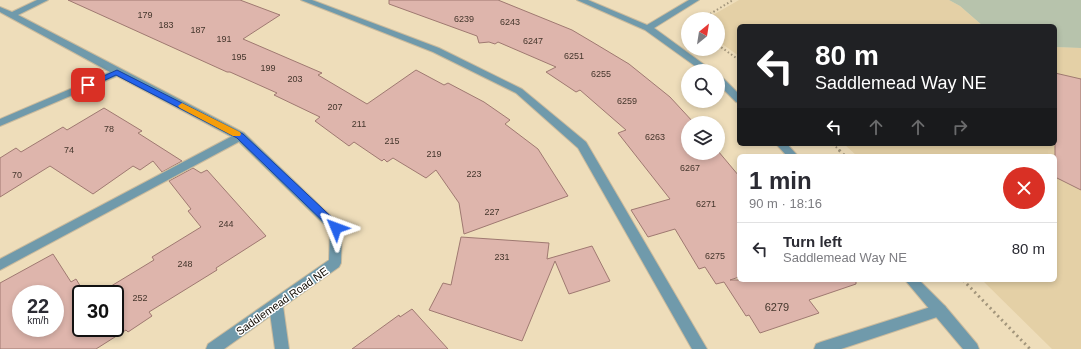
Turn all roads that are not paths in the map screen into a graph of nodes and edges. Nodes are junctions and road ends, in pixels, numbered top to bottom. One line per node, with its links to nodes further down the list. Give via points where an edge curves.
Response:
1 (44, 0): 6 (street)
2 (305, 0): 22 (street, via 436,50 519,91 582,145)
3 (581, 0): 7 (street)
4 (695, 0): 7 (street)
5 (0, 9): 6 (street, Saddlemead Road NE)
6 (12, 15): 9 (street, Saddlemead Road NE)
7 (648, 28): 8 (street)
8 (698, 64)
9 (117, 72): 12 (street); 13 (street, Saddlemead Road NE)
10 (725, 85): 11 (street)
11 (737, 98)
12 (0, 123)
13 (240, 136): 16 (street); 18 (street, Saddlemead Road NE, via 336,228 335,263)
14 (783, 146): 15 (street)
15 (791, 154)
16 (0, 265)
17 (913, 282): 19 (street)
18 (276, 306): 20 (street, Saddlemead Road NE); 21 (street)
19 (940, 310): 23 (street); 24 (street)
20 (214, 349)
21 (282, 349)
22 (700, 349)
23 (821, 349)
24 (972, 349)

